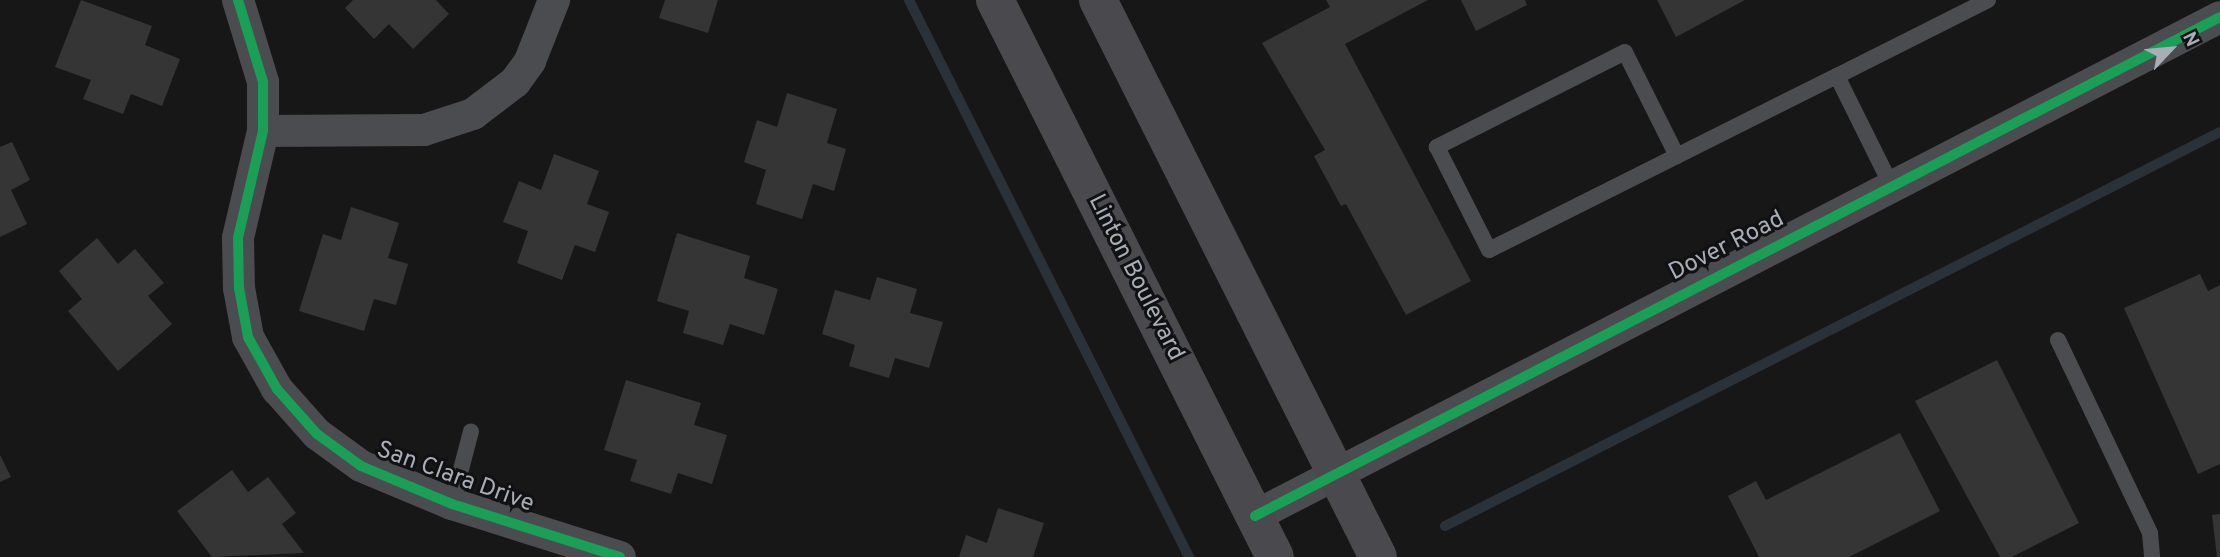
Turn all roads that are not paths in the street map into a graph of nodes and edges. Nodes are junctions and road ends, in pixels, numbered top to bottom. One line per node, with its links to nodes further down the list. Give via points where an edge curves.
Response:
1 (238, 0): 8 (street, San Clara Drive, via 263,82)
2 (554, 0): 8 (street, via 530,61 515,82 474,114 424,131)
3 (995, 0): 15 (main road, Linton Boulevard)
4 (1098, 0): 13 (main road)
5 (1988, 0): 7 (lane)
6 (2220, 17): 10 (street, Dover Road)
7 (1837, 76): 9 (lane); 10 (lane)
8 (263, 131): 14 (street, San Clara Drive, via 238,238 246,325 261,364 296,412 340,453)
9 (1677, 156): 9 (lane, via 1489,250 1437,147 1625,52)
10 (1892, 187): 13 (street, Dover Road)
11 (2058, 340): 19 (lane, via 2150,533)
12 (471, 431): 14 (lane)
13 (1334, 469): 15 (street, Dover Road); 18 (main road)
14 (452, 504): 16 (street, San Clara Drive)
15 (1255, 516): 17 (main road, Linton Boulevard)
16 (620, 557)
17 (1275, 557)
18 (1378, 557)
19 (2152, 557)

